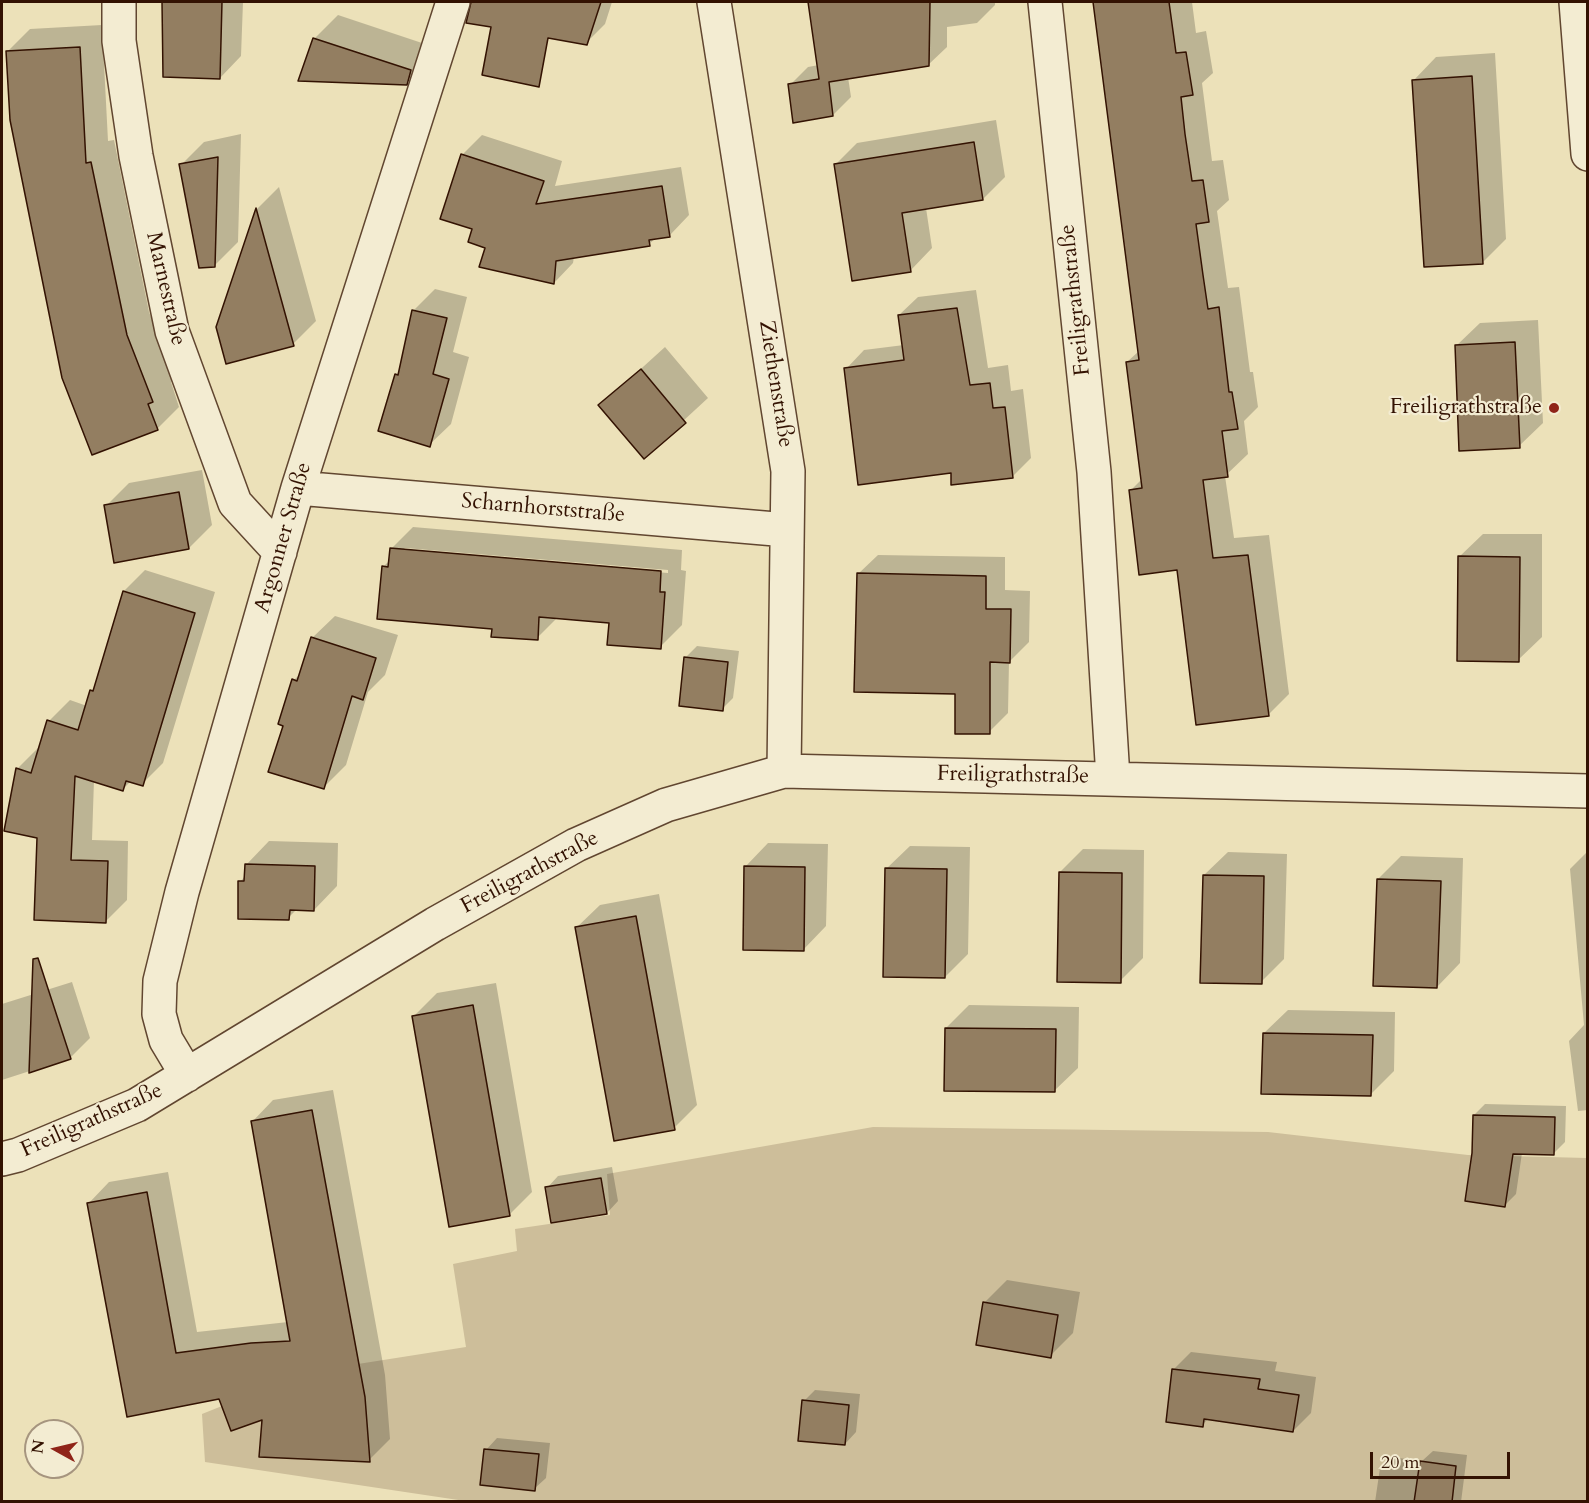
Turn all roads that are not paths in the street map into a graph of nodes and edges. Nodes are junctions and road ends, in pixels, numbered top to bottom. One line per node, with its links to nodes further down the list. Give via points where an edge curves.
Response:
1 (118, 2): 9 (street, Marnestraße, via 119,40 136,156 172,331 235,503)
2 (453, 2): 7 (street, Argonner Straße)
3 (714, 2): 8 (street, Ziethenstraße, via 788,471)
4 (1045, 2): 11 (street, Freiligrathstraße, via 1094,472)
5 (1576, 2): 6 (street)
6 (1587, 154)
7 (298, 488): 8 (street, Scharnhorststraße); 9 (street, Argonner Straße)
8 (787, 530): 10 (street, Ziethenstraße)
9 (280, 552): 13 (street, Argonner Straße, via 160,981 159,1014 166,1040)
10 (784, 771): 11 (street, Freiligrathstraße); 13 (street, Freiligrathstraße, via 666,805 576,845 435,924)
11 (1113, 778): 12 (street, Freiligrathstraße)
12 (1587, 791)
13 (187, 1075): 14 (street, Freiligrathstraße, via 137,1105)
14 (2, 1159)

